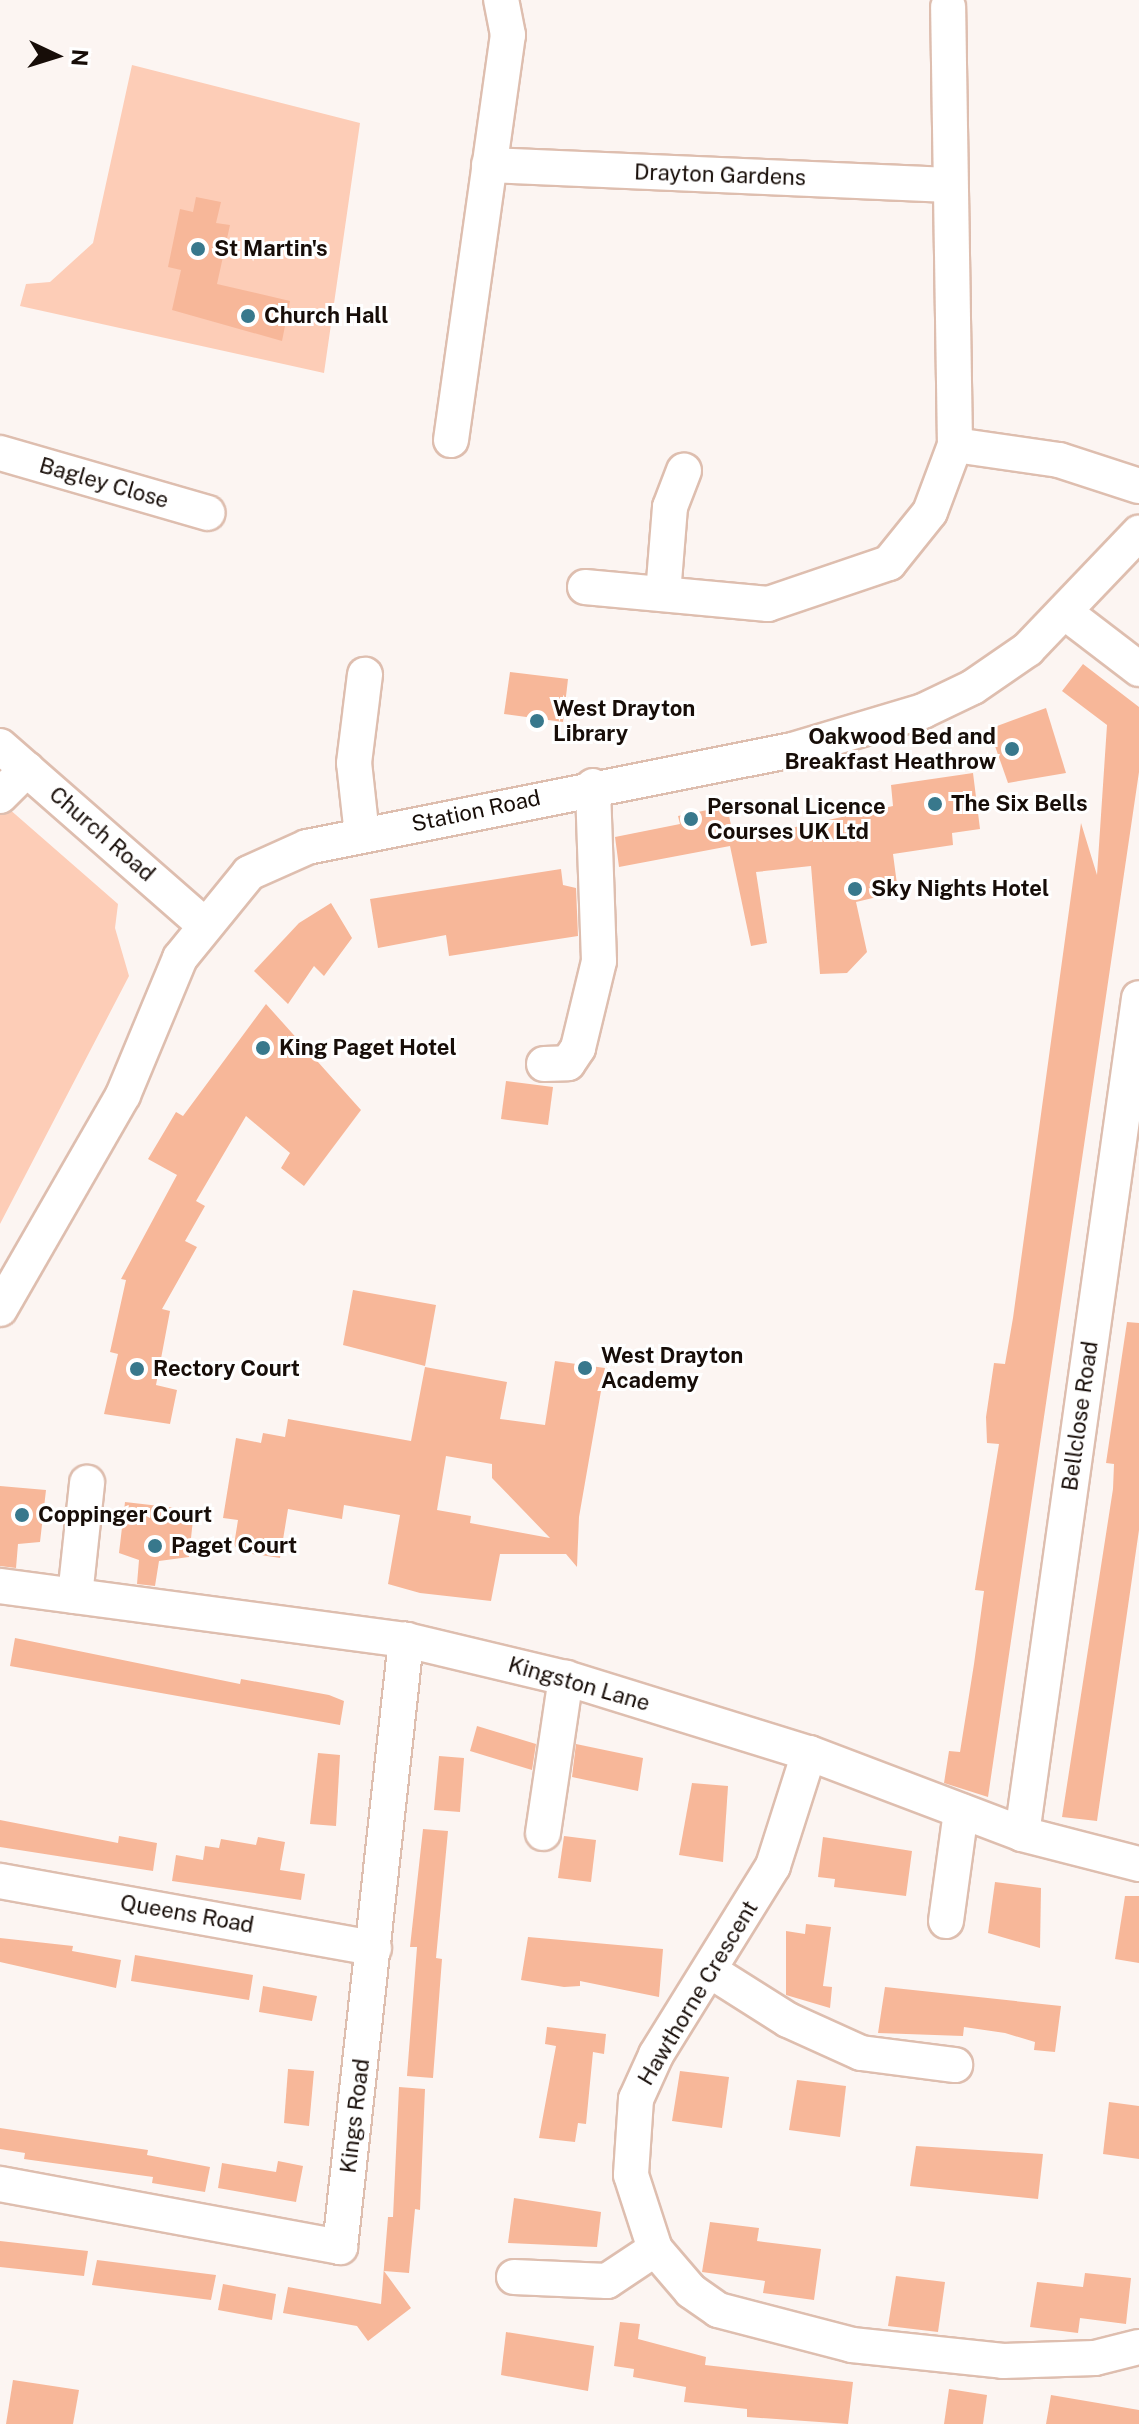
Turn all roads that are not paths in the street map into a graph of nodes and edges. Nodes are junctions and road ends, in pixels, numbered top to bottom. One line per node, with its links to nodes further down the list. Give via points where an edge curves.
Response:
1 (501, 0): 3 (street, via 508,35)
2 (948, 7): 4 (street)
3 (489, 165): 4 (street, Drayton Gardens); 5 (street)
4 (950, 185): 6 (street)
5 (451, 440)
6 (955, 445): 9 (street, via 1059,460); 13 (street, via 930,512 889,563 768,604)
7 (0, 453): 10 (street, Bagley Close)
8 (684, 471): 13 (street, via 670,507)
9 (1139, 486)
10 (208, 513)
11 (1139, 533): 14 (street, Station Road)
12 (585, 587): 13 (street)
13 (663, 594)
14 (1066, 613): 15 (street); 19 (street, Station Road, via 1001,670 923,711 789,751)
15 (1139, 669)
16 (365, 675): 21 (street, via 354,763)
17 (0, 746): 18 (street, Church Road)
18 (27, 769): 20 (street); 22 (street, Church Road)
19 (593, 786): 21 (street, Station Road); 24 (street, via 599,961 578,1048 568,1063)
20 (0, 796)
21 (362, 835): 22 (street, Station Road, via 271,860 232,889)
22 (203, 924): 25 (street, Station Road, via 180,958 123,1095)
23 (1139, 998): 34 (street, Bellclose Road)
24 (544, 1064)
25 (0, 1309)
26 (87, 1483): 28 (street)
27 (0, 1586): 28 (street, Kingston Lane)
28 (75, 1596): 29 (street, Kingston Lane)
29 (406, 1640): 30 (street, Kingston Lane); 38 (street, Kings Road)
30 (566, 1678): 31 (street, Kingston Lane); 33 (street)
31 (809, 1753): 32 (street, Kingston Lane); 39 (street, Hawthorne Crescent, via 773,1866)
32 (961, 1811): 34 (street, Kingston Lane); 37 (street)
33 (543, 1833)
34 (1022, 1834): 35 (street, Kingston Lane)
35 (1139, 1864)
36 (0, 1881): 38 (street, Queens Road)
37 (946, 1921)
38 (374, 1948): 41 (street, Kings Road, via 340,2247)
39 (712, 1972): 40 (street, via 788,2020 861,2053); 42 (street, Hawthorne Crescent, via 656,2055 636,2099 631,2175)
40 (955, 2065)
41 (0, 2184)
42 (655, 2249): 43 (street, via 607,2281); 44 (street, Hawthorne Crescent, via 691,2291 718,2310 852,2345 1003,2361 1095,2358)
43 (514, 2277)
44 (1139, 2347)

